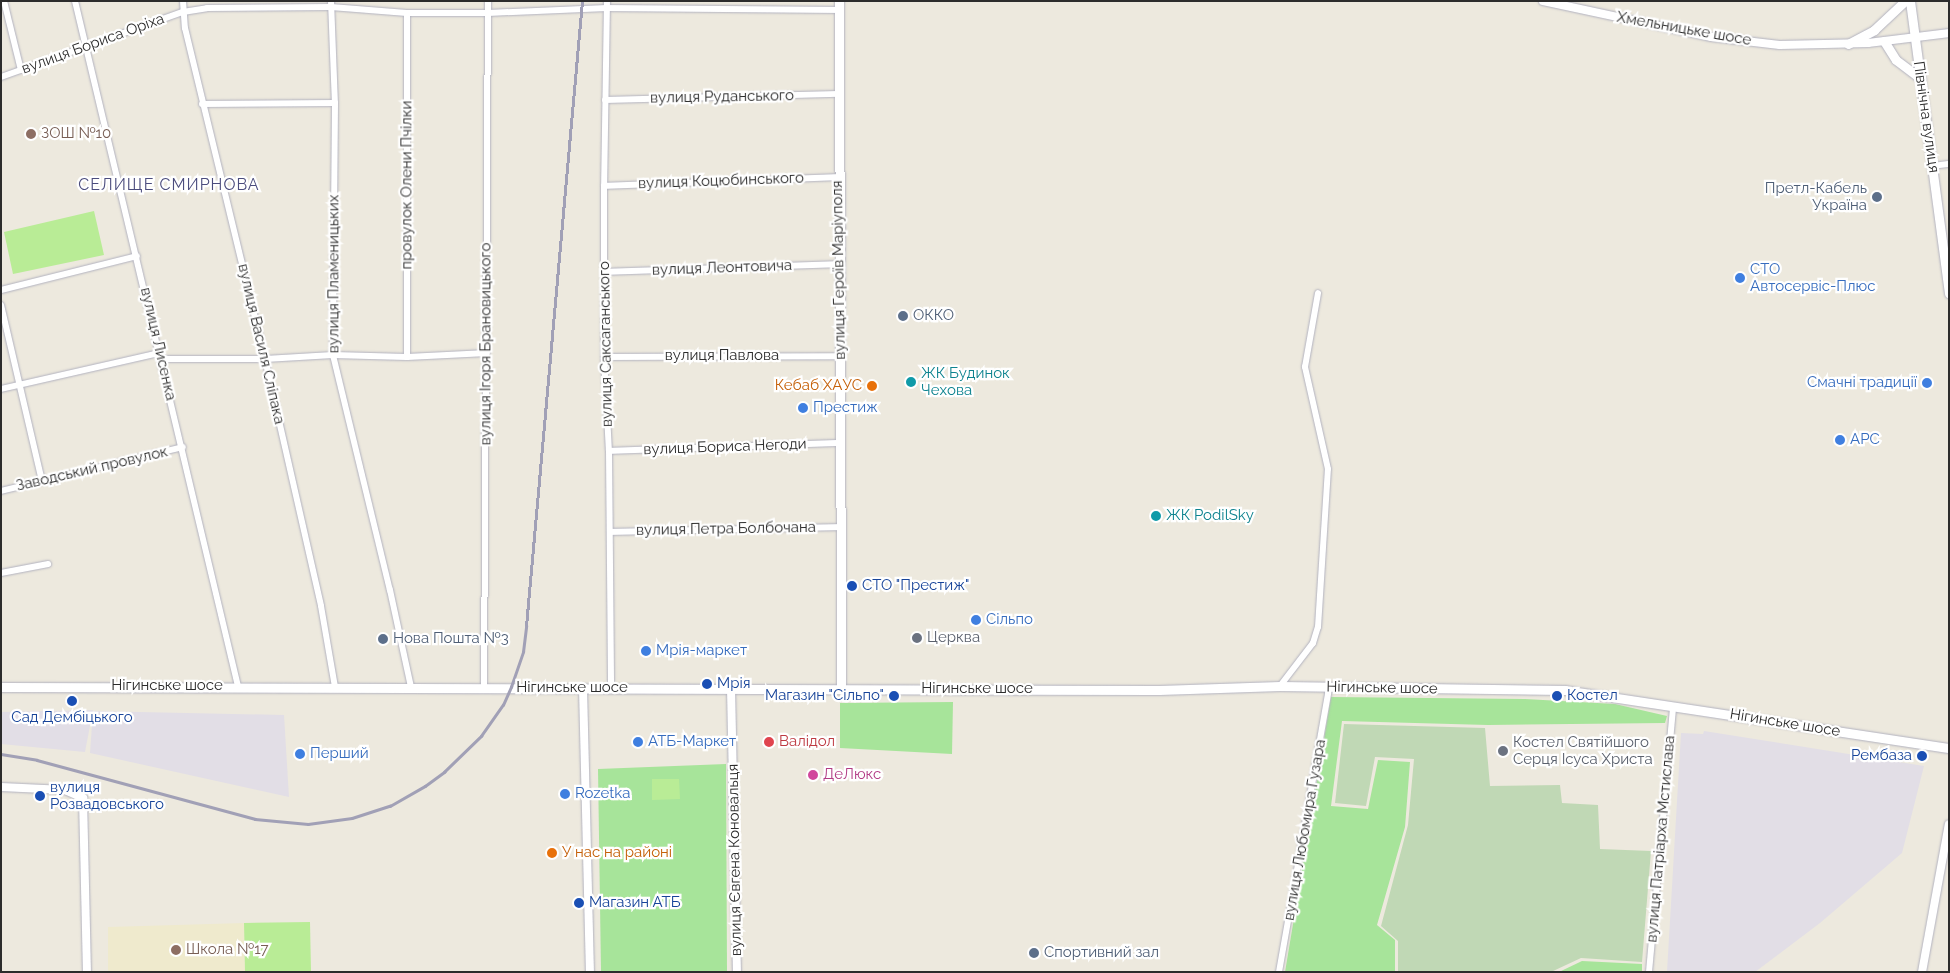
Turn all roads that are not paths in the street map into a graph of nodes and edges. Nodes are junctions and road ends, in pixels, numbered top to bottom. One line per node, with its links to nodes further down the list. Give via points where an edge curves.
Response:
1 (4, 1): 19 (street)
2 (75, 1): 18 (street, вулиця Лисенка)
3 (183, 1): 11 (street, вулиця Василя Сліпака)
4 (488, 1): 13 (street, вулиця Ігоря Брановицького)
5 (1543, 1): 17 (street, Хмельницьке шосе, via 1711,37 1780,45)
6 (1905, 1): 17 (main road, via 1874,30)
7 (1910, 1): 15 (main road, Північна вулиця)
8 (331, 4): 11 (street, вулиця Бориса Оріха, via 208,8); 12 (street, вулиця Бориса Оріха); 24 (street, вулиця Пламеницьких)
9 (607, 5): 10 (street); 13 (street, вулиця Бориса Оріха); 23 (street, вулиця Саксаганського)
10 (839, 5): 22 (main road, вулиця Героїв Маріуполя)
11 (183, 12): 18 (street, вулиця Бориса Оріха); 25 (street, вулиця Василя Сліпака)
12 (406, 13): 13 (street, вулиця Бориса Оріха); 42 (street, провулок Олени Пчілки)
13 (488, 13): 37 (street, вулиця Ігоря Брановицького)
14 (1949, 33): 15 (street, Хмельницьке шосе)
15 (1915, 38): 16 (street, Хмельницьке шосе); 21 (main road, Північна вулиця)
16 (1884, 41): 17 (street, Хмельницьке шосе); 21 (main road, via 1896,60)
17 (1848, 44)
18 (86, 46): 19 (street, вулиця Бориса Оріха); 30 (street, вулиця Лисенка)
19 (21, 70): 20 (street, вулиця Бориса Оріха)
20 (1, 77)
21 (1921, 79): 27 (main road, Північна вулиця)
22 (838, 94): 23 (street, вулиця Руданського); 28 (main road, вулиця Героїв Маріуполя)
23 (605, 100): 29 (street, вулиця Саксаганського)
24 (335, 103): 25 (street); 39 (street, вулиця Пламеницьких)
25 (202, 104): 43 (street, вулиця Василя Сліпака)
26 (1949, 164): 27 (street)
27 (1932, 166): 35 (main road, Північна вулиця)
28 (838, 177): 29 (street, вулиця Коцюбинського); 31 (main road, вулиця Героїв Маріуполя)
29 (604, 186): 32 (street, вулиця Саксаганського)
30 (137, 256): 33 (street); 38 (street, вулиця Лисенка)
31 (840, 264): 32 (street, вулиця Леонтовича); 41 (main road, вулиця Героїв Маріуполя)
32 (604, 272): 40 (street, вулиця Саксаганського)
33 (1, 290)
34 (1318, 293): 56 (street, via 1305,367 1328,469 1318,627 1313,642)
35 (1949, 293)
36 (1, 305): 44 (street)
37 (487, 353): 42 (street); 61 (street, вулиця Ігоря Брановицького)
38 (160, 356): 43 (street); 44 (street); 47 (street, вулиця Лисенка)
39 (333, 356): 42 (street); 43 (street); 58 (street, вулиця Пламеницьких)
40 (604, 356): 41 (street, вулиця Павлова); 48 (street, вулиця Саксаганського)
41 (840, 356): 46 (main road, вулиця Героїв Маріуполя)
42 (407, 357)
43 (265, 359): 57 (street, вулиця Василя Сліпака)
44 (20, 384): 45 (street); 49 (street)
45 (1, 389)
46 (841, 443): 48 (street, вулиця Бориса Негоди); 51 (main road, вулиця Героїв Маріуполя)
47 (183, 447): 49 (street, Заводський провулок); 55 (street, вулиця Лисенка)
48 (609, 451): 52 (street, вулиця Саксаганського)
49 (42, 481): 50 (street, Заводський провулок)
50 (1, 490)
51 (841, 527): 52 (street, вулиця Петра Болбочана); 65 (main road, вулиця Героїв Маріуполя)
52 (610, 532): 63 (street, вулиця Саксаганського)
53 (48, 564): 54 (street)
54 (1, 573)
55 (238, 686): 57 (main road, Нігинське шосе); 60 (main road, Нігинське шосе)
56 (1280, 686): 59 (main road, Нігинське шосе); 65 (main road, Нігинське шосе, via 1159,690)
57 (336, 687): 58 (main road, Нігинське шосе)
58 (411, 687): 61 (main road, Нігинське шосе)
59 (1329, 687): 66 (main road, Нігинське шосе, via 1565,690); 73 (street, вулиця Любомира Гузара)
60 (3, 688)
61 (484, 688): 62 (main road, Нігинське шосе)
62 (584, 688): 63 (main road, Нігинське шосе); 71 (street)
63 (611, 688): 64 (main road, Нігинське шосе)
64 (731, 688): 65 (main road, Нігинське шосе); 72 (street, вулиця Євгена Коновальця)
65 (841, 688)
66 (1673, 706): 67 (main road, Нігинське шосе); 74 (street, вулиця Патріарха Мстислава)
67 (1949, 748)
68 (1, 787): 70 (street, via 66,790 83,798)
69 (1949, 824): 75 (street)
70 (87, 972)
71 (590, 972)
72 (737, 972)
73 (1280, 972)
74 (1649, 972)
75 (1922, 972)

